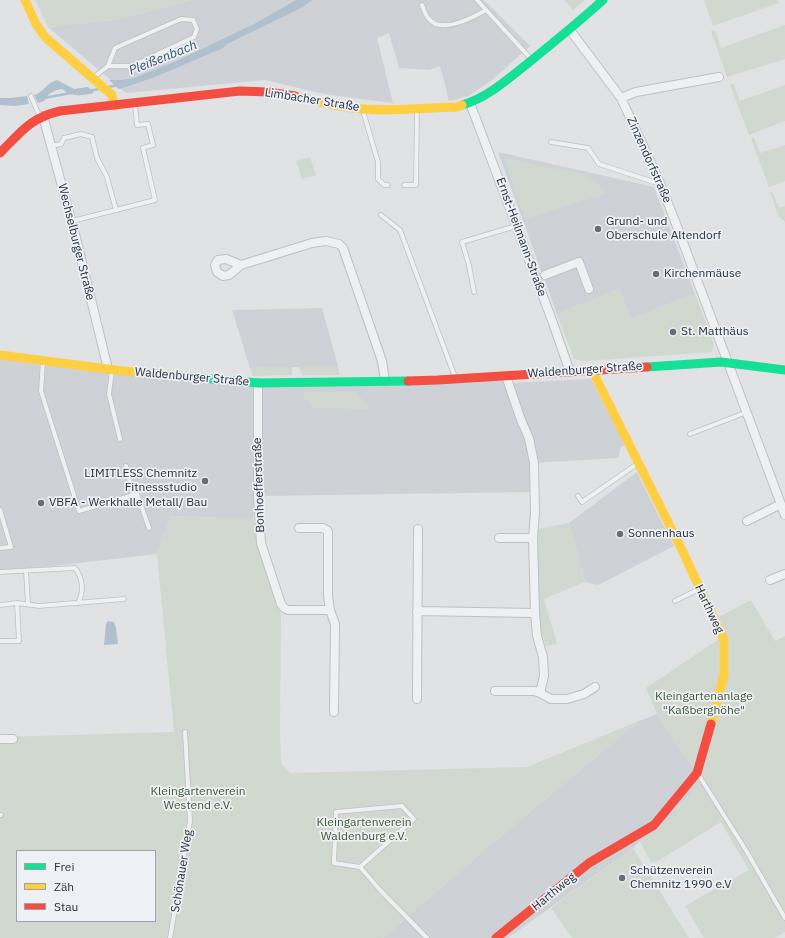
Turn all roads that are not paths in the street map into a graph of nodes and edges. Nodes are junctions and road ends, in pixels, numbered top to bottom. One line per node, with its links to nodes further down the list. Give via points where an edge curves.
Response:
1 (25, 0): 10 (street, via 45,37)
2 (477, 0): 5 (lane)
3 (603, 0): 6 (street, Limbacher Straße)
4 (422, 5): 5 (lane, via 429,20 442,26 471,18)
5 (486, 10): 7 (lane)
6 (570, 30): 7 (street, Limbacher Straße); 12 (street, Zinzendorfstraße)
7 (532, 60): 13 (street, Limbacher Straße)
8 (108, 66): 8 (lane, via 115,48 181,19 192,20 197,29 194,37 132,66); 10 (lane)
9 (719, 77): 12 (street, via 636,92)
10 (94, 79): 15 (street, via 112,95)
11 (31, 96): 18 (lane)
12 (621, 98): 24 (street, Zinzendorfstraße)
13 (470, 103): 16 (street, Limbacher Straße, via 457,107); 28 (street, Ernst-Heilmann-Straße)
14 (135, 104): 15 (street, Limbacher Straße); 17 (street, Limbacher Straße, via 255,91 275,92); 25 (lane, via 137,125 148,124 153,145 142,148 155,200)
15 (114, 106): 18 (street, Limbacher Straße)
16 (417, 108): 17 (street, Limbacher Straße); 23 (lane, via 416,185)
17 (363, 109): 22 (lane, via 378,162 378,179 384,185)
18 (41, 117): 20 (street, Wechselburger Straße); 21 (street, Limbacher Straße, via 30,123)
19 (551, 142): 24 (lane, via 588,148 599,164)
20 (51, 146): 25 (lane, via 61,144 64,138 80,134 92,137); 27 (street, Wechselburger Straße)
21 (0, 153)
22 (388, 185)
23 (404, 185)
24 (660, 185): 36 (street, Zinzendorfstraße)
25 (116, 210): 27 (lane)
26 (381, 215): 42 (lane, via 400,230)
27 (71, 221): 37 (street, Wechselburger Straße)
28 (517, 226): 31 (street, Ernst-Heilmann-Straße); 33 (lane, via 462,242)
29 (241, 265): 43 (street, via 320,241 332,242 343,248 382,361)
30 (545, 274): 31 (lane); 32 (street, via 579,262)
31 (536, 278): 40 (street, Ernst-Heilmann-Straße)
32 (589, 289)
33 (474, 292)
34 (0, 355): 35 (street, Waldenburger Straße)
35 (43, 361): 37 (street, Waldenburger Straße); 50 (lane, via 40,391 79,512)
36 (728, 362): 38 (street, Waldenburger Straße); 39 (street, Waldenburger Straße); 45 (street, Zinzendorfstraße)
37 (110, 369): 44 (street, Waldenburger Straße); 47 (lane, via 109,394)
38 (592, 370): 40 (street, Waldenburger Straße); 48 (street, Harthweg)
39 (785, 370)
40 (570, 372): 41 (street, Waldenburger Straße)
41 (506, 376): 42 (street, Waldenburger Straße); 60 (street, via 529,438 534,463)
42 (456, 379): 43 (street, Waldenburger Straße)
43 (384, 381): 44 (street, Waldenburger Straße)
44 (258, 383): 73 (street, Bonhoefferstraße, via 258,496 261,543 284,608)
45 (747, 412): 46 (lane); 52 (street, Zinzendorfstraße)
46 (690, 434)
47 (120, 439)
48 (639, 462): 51 (lane, via 582,502); 66 (street, Harthweg)
49 (126, 466): 50 (lane)
50 (133, 495): 56 (lane, via 137,494)
51 (578, 496)
52 (781, 504): 54 (street, Zinzendorfstraße); 55 (street)
53 (0, 510): 61 (lane, via 11,547)
54 (785, 515)
55 (747, 521)
56 (149, 528)
57 (299, 528): 73 (street, via 323,528 328,531)
58 (418, 529): 74 (street)
59 (499, 538): 60 (street)
60 (533, 538): 75 (street)
61 (0, 548)
62 (26, 571): 63 (lane); 70 (lane, via 75,568 80,575 82,596); 71 (lane)
63 (0, 572)
64 (785, 574): 65 (street)
65 (770, 580)
66 (700, 588): 68 (lane); 85 (street, Harthweg, via 724,640 725,658 724,675)
67 (124, 599): 70 (lane)
68 (675, 601)
69 (17, 603): 71 (lane); 72 (lane); 76 (lane, via 19,641)
70 (78, 603): 71 (lane, via 39,606)
71 (28, 604)
72 (0, 605)
73 (330, 610): 81 (street, via 335,624)
74 (417, 611): 75 (street); 80 (street)
75 (535, 613): 79 (street, via 537,636 543,657 544,676)
76 (0, 641)
77 (595, 687): 79 (street, via 584,694 567,699 551,699)
78 (495, 691): 79 (street)
79 (540, 693)
80 (417, 699)
81 (334, 712)
82 (185, 732): 88 (lane, Schönauer Weg, via 190,821)
83 (0, 739): 84 (street)
84 (13, 740)
85 (698, 773): 87 (lane); 90 (street, Harthweg, via 654,825 589,863)
86 (360, 867): 86 (lane, via 414,819 402,806 336,812 334,863); 89 (lane)
87 (785, 918)
88 (170, 938)
89 (427, 938)
90 (496, 938)

